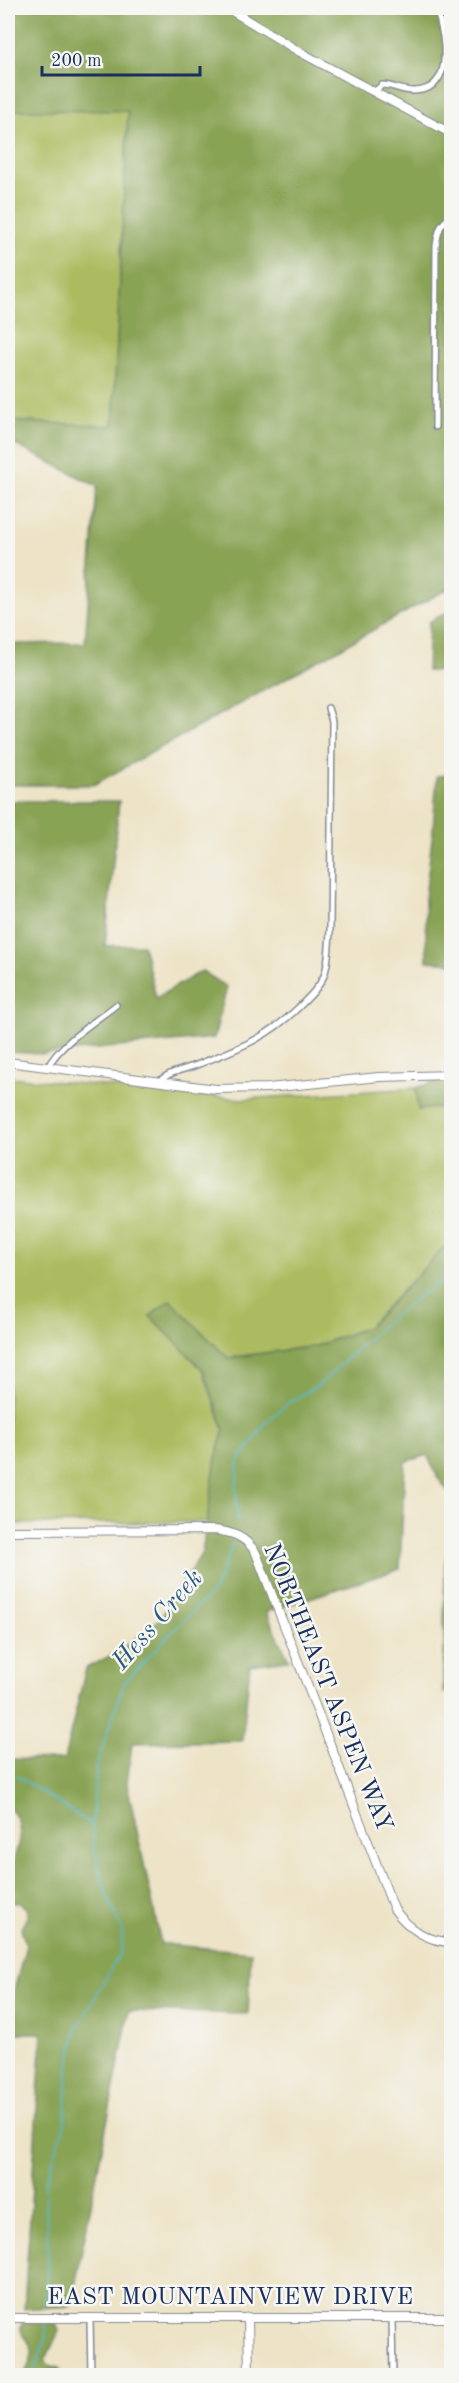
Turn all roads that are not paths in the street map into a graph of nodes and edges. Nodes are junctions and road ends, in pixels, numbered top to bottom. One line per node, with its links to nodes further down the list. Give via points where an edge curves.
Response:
1 (227, 8): 3 (street)
2 (436, 8): 3 (street, via 445,47 437,81 414,92 382,85)
3 (374, 92): 4 (street)
4 (452, 134)
5 (452, 217): 6 (street, via 439,229 436,246)
6 (435, 427)
7 (328, 708): 12 (street, via 332,719 330,931 324,976 309,997 264,1036)
8 (116, 1005): 10 (street, via 66,1046)
9 (8, 1062): 10 (street)
10 (48, 1067): 12 (street)
11 (452, 1075): 12 (street, via 242,1089)
12 (158, 1082)
13 (8, 1531): 14 (street, NORTHEAST ASPEN WAY, via 214,1530 244,1539 256,1553 389,1898 401,1918 418,1933)
14 (452, 1942)
15 (248, 2317): 17 (street, EAST MOUNTAINVIEW DRIVE); 18 (street, EAST MOUNTAINVIEW DRIVE); 21 (street)
16 (8, 2318): 17 (street, EAST MOUNTAINVIEW DRIVE)
17 (90, 2318): 20 (street)
18 (392, 2318): 19 (street, EAST MOUNTAINVIEW DRIVE); 22 (street)
19 (452, 2318)
20 (91, 2376)
21 (249, 2376)
22 (393, 2376)

